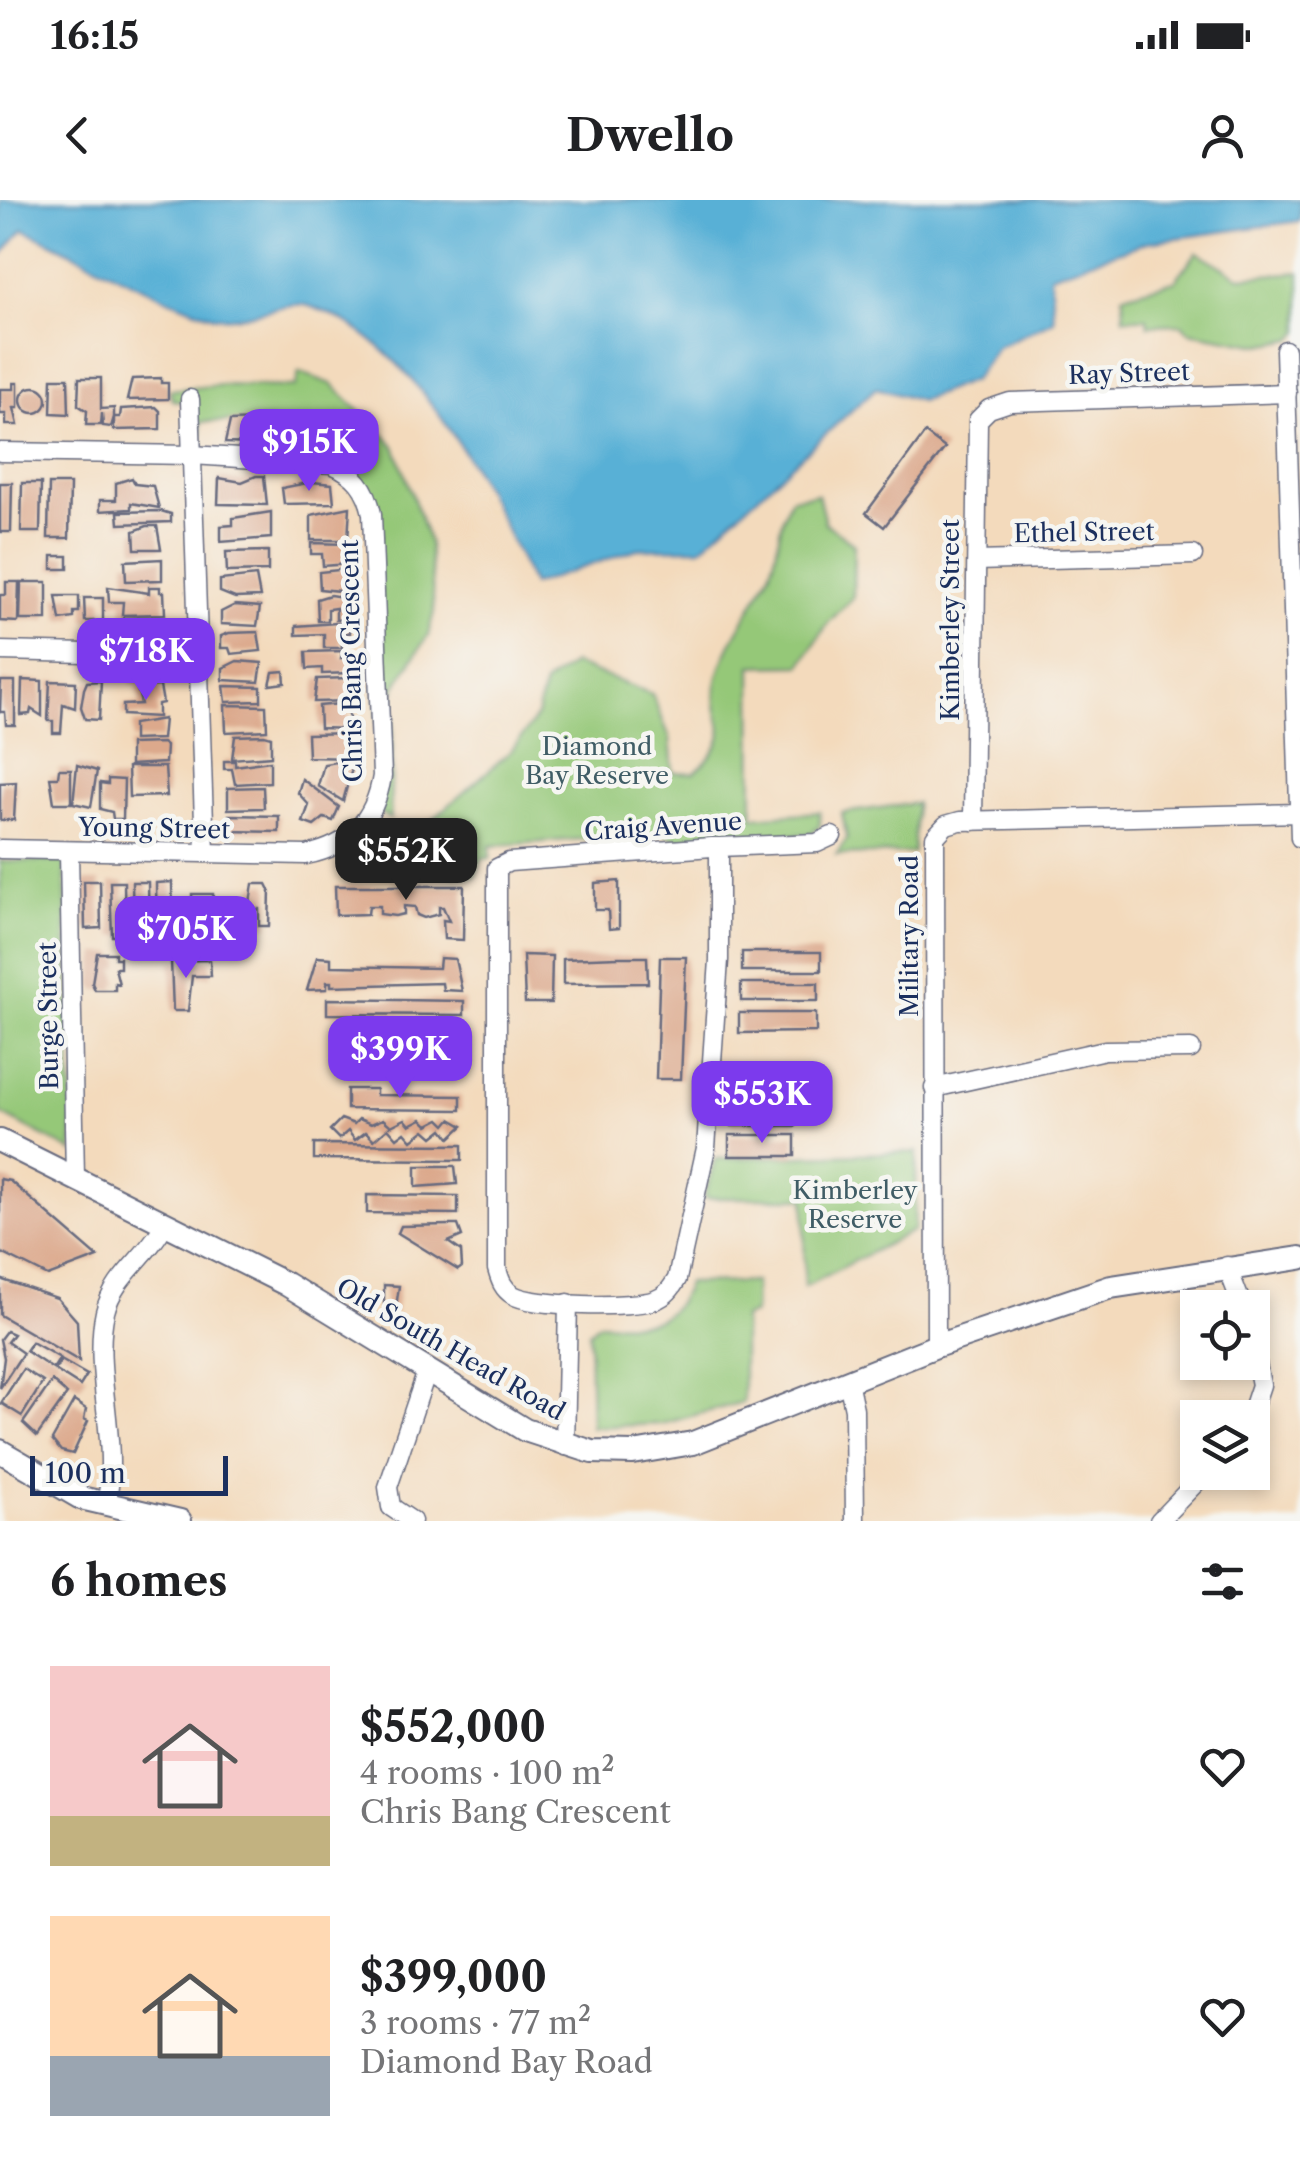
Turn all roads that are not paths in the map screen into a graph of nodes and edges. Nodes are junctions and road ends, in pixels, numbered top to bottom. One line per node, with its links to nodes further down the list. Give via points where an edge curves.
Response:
1 (1286, 350): 2 (street)
2 (1287, 393): 4 (street, Ray Street, via 1010,402); 11 (street)
3 (190, 399): 6 (street)
4 (978, 420): 8 (street, Kimberley Street)
5 (0, 452): 6 (street, Chris Bang Crescent)
6 (192, 455): 18 (street); 19 (street, Chris Bang Crescent, via 332,464 349,471 368,494 378,800 356,832)
7 (1193, 555): 8 (street, Ethel Street)
8 (976, 561): 12 (street, Kimberley Street)
9 (0, 651): 10 (street)
10 (86, 653)
11 (1300, 813): 12 (street, Military Road); 14 (street)
12 (973, 821): 21 (street, Military Road, via 941,828 932,849)
13 (832, 836): 15 (street, Craig Avenue, via 817,843)
14 (1300, 838)
15 (719, 846): 28 (street, via 720,960 706,1148 677,1279 652,1302); 28 (street, Craig Avenue, via 496,868 497,1269 516,1297)
16 (0, 849): 17 (street, Young Street)
17 (69, 852): 18 (street, Young Street); 23 (street, Burge Street)
18 (204, 854): 19 (street, Young Street)
19 (306, 854)
20 (1191, 1049): 21 (street, via 1105,1050)
21 (934, 1088): 29 (street, Military Road)
22 (0, 1140): 23 (main road, Old South Head Road)
23 (75, 1178): 24 (main road, Old South Head Road)
24 (165, 1223): 30 (main road, Old South Head Road, via 286,1284); 35 (street, via 117,1285 105,1312 112,1477)
25 (1300, 1258): 26 (main road, Old South Head Road)
26 (1228, 1266): 27 (street); 29 (main road, Old South Head Road, via 1111,1287)
27 (1237, 1290)
28 (568, 1303): 32 (street)
29 (936, 1346): 31 (main road, Old South Head Road)
30 (427, 1371): 32 (main road, Old South Head Road, via 525,1430); 37 (street, via 388,1487 391,1507)
31 (848, 1381): 32 (main road, Old South Head Road, via 693,1443 633,1453); 38 (street)
32 (566, 1446)
33 (0, 1450): 35 (main road, via 60,1489)
34 (1189, 1490): 39 (street)
35 (106, 1504): 36 (main road)
36 (180, 1521)
37 (412, 1521)
38 (855, 1521)
39 (1159, 1521)

